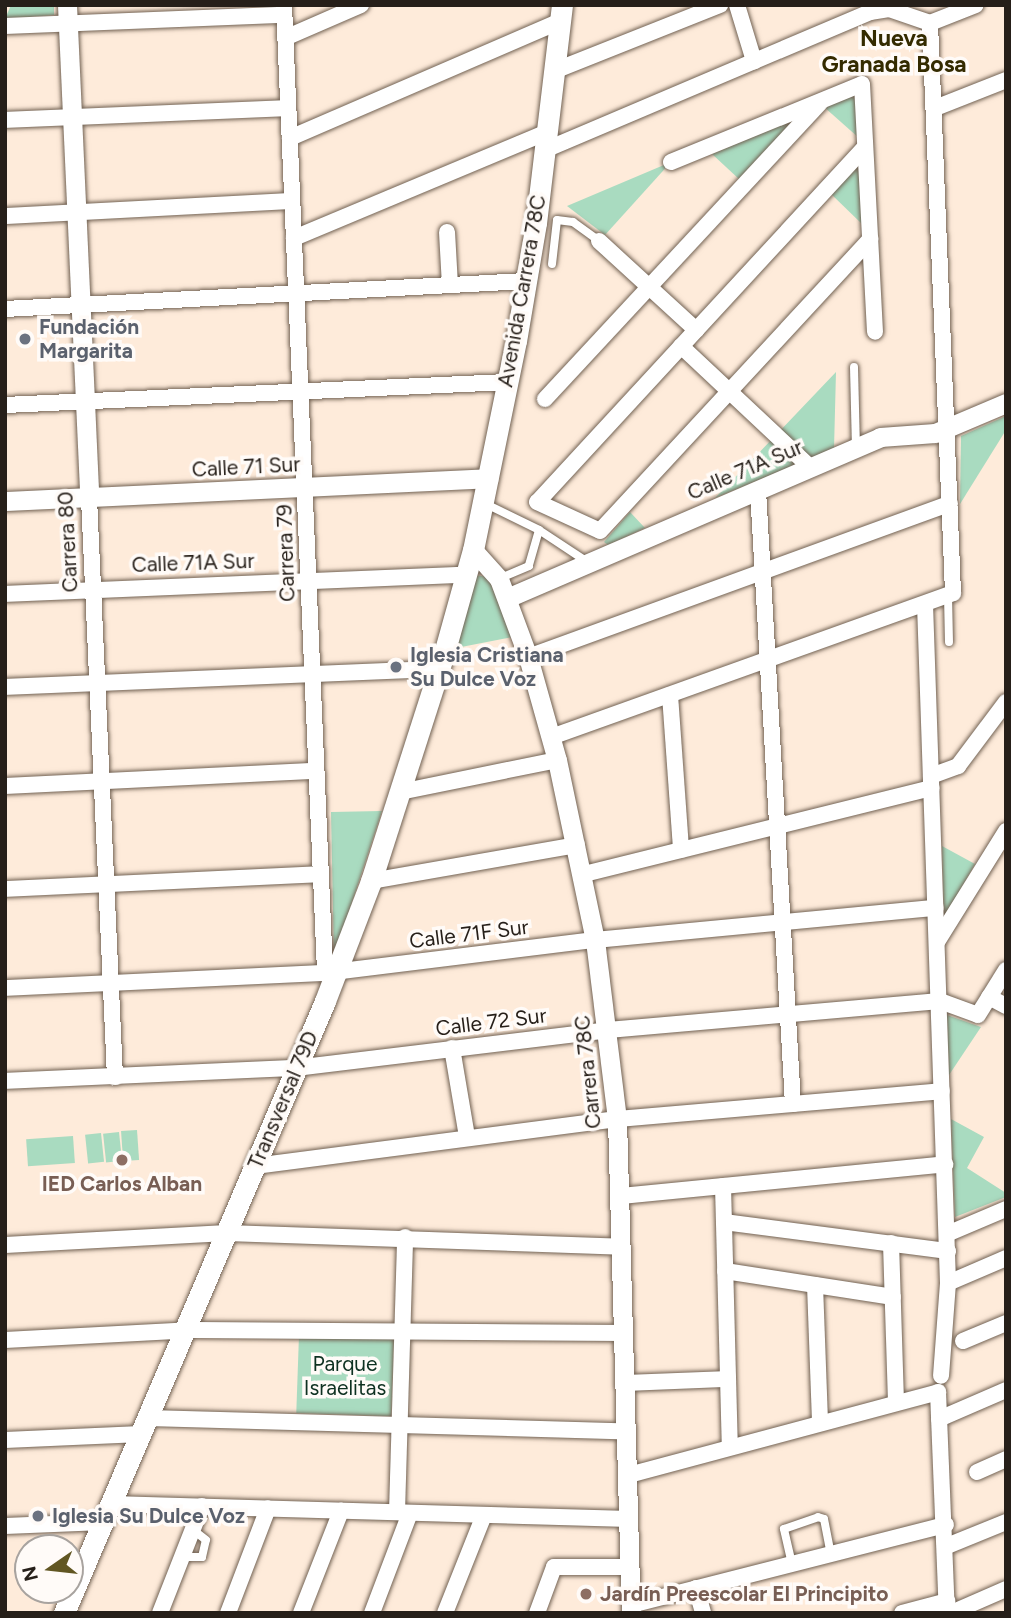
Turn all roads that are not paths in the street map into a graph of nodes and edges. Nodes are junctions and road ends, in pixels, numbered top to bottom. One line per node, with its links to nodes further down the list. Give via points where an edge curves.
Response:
1 (361, 5): 10 (street)
2 (720, 5): 12 (street)
3 (737, 5): 11 (street)
4 (975, 5): 8 (street)
5 (284, 10): 7 (street); 10 (street, Carrera 79)
6 (561, 13): 12 (main road, Avenida Carrera 78C); 19 (street)
7 (67, 14): 9 (street); 17 (street, Carrera 80)
8 (930, 23): 11 (street, via 889,9 870,12); 16 (street)
9 (5, 26)
10 (285, 38): 15 (street, Carrera 79)
11 (754, 61): 20 (street)
12 (554, 71): 20 (main road, Avenida Carrera 78C)
13 (1006, 80): 16 (street)
14 (822, 100): 21 (street, via 862,84); 22 (street); 35 (street)
15 (288, 108): 17 (street); 19 (street, Carrera 79)
16 (935, 108): 50 (street)
17 (72, 117): 18 (street); 24 (street, Carrera 80)
18 (5, 120)
19 (290, 138): 23 (street, Carrera 79)
20 (546, 141): 27 (street); 30 (main road, Avenida Carrera 78C)
21 (865, 147): 28 (street); 39 (street)
22 (671, 162)
23 (292, 201): 24 (street); 27 (street, Carrera 79)
24 (76, 212): 25 (street); 37 (street, Carrera 80)
25 (5, 216)
26 (447, 232): 34 (street)
27 (294, 238): 36 (street, Carrera 79)
28 (870, 239): 40 (street); 45 (street)
29 (599, 241): 31 (lane, via 573,222 557,220); 35 (street)
30 (533, 243): 31 (lane); 33 (main road, Avenida Carrera 78C)
31 (554, 246): 32 (lane)
32 (552, 264)
33 (526, 281): 34 (street); 43 (main road, Avenida Carrera 78C)
34 (450, 285): 36 (street)
35 (649, 286): 39 (street); 46 (street)
36 (296, 293): 37 (street); 44 (street, Carrera 79)
37 (80, 305): 38 (street); 47 (street, Carrera 80)
38 (5, 309)
39 (696, 330): 41 (street)
40 (875, 332)
41 (681, 346): 45 (street); 45 (street, via 537,502 600,531)
42 (854, 367): 51 (lane)
43 (507, 382): 44 (street); 53 (main road, Avenida Carrera 78C)
44 (300, 391): 47 (street); 54 (street, Carrera 79)
45 (729, 391): 52 (street)
46 (545, 399)
47 (84, 400): 49 (street); 56 (street, Carrera 80)
48 (1006, 403): 50 (street, Calle 71A Sur)
49 (5, 405)
50 (946, 429): 51 (street, Calle 71A Sur, via 892,435); 59 (street)
51 (856, 447): 52 (street, Calle 71A Sur)
52 (810, 467): 55 (street, Calle 71A Sur)
53 (488, 478): 54 (street, Calle 71 Sur); 58 (main road, Avenida Carrera 78C)
54 (304, 487): 56 (street, Calle 71 Sur); 66 (street, Carrera 79)
55 (758, 490): 62 (street, Calle 71A Sur); 63 (street)
56 (89, 498): 57 (street, Calle 71 Sur); 67 (street, Carrera 80)
57 (5, 502)
58 (483, 503): 60 (lane); 61 (main road, Avenida Carrera 78C)
59 (950, 503): 63 (street); 69 (street)
60 (539, 530): 62 (lane); 65 (lane, via 529,566)
61 (473, 550): 64 (main road, Avenida Carrera 78C); 65 (street, Carrera 78C)
62 (588, 563): 70 (street, Calle 71A Sur)
63 (763, 571): 73 (street); 74 (street)
64 (467, 575): 66 (street, Calle 71A Sur); 75 (main road, Transversal 79D)
65 (499, 579): 70 (street, Carrera 78C)
66 (308, 581): 67 (street, Calle 71A Sur); 76 (street, Carrera 79)
67 (93, 590): 68 (street, Calle 71A Sur); 77 (street, Carrera 80)
68 (5, 594)
69 (951, 594): 71 (street); 72 (lane)
70 (507, 598): 73 (street, Carrera 78C)
71 (925, 604): 74 (street); 85 (street)
72 (949, 642)
73 (528, 657): 81 (street, Carrera 78C)
74 (768, 660): 79 (street); 88 (street)
75 (439, 669): 76 (street); 87 (main road, Transversal 79D)
76 (312, 674): 77 (street); 83 (street, Carrera 79)
77 (97, 683): 78 (street); 84 (street, Carrera 80)
78 (5, 687)
79 (670, 695): 81 (street); 91 (street)
80 (1006, 702): 85 (street, via 958,766)
81 (551, 737): 82 (street, Carrera 78C)
82 (557, 760): 87 (street); 90 (street, Carrera 78C)
83 (317, 771): 84 (street); 92 (street, Carrera 79)
84 (102, 781): 86 (street); 95 (street, Carrera 80)
85 (931, 782): 88 (street); 97 (street)
86 (5, 786)
87 (400, 792): 94 (main road, Transversal 79D)
88 (777, 826): 91 (street); 98 (street)
89 (1006, 831): 100 (street)
90 (577, 845): 93 (street, Carrera 78C); 94 (street)
91 (681, 850): 93 (street)
92 (321, 874): 95 (street); 102 (street, Carrera 79)
93 (583, 874): 99 (street, Carrera 78C)
94 (371, 881): 102 (main road, Transversal 79D)
95 (106, 884): 96 (street); 103 (street, Carrera 80)
96 (5, 889)
97 (936, 908): 98 (street, Calle 71F Sur); 100 (street)
98 (783, 923): 99 (street, Calle 71F Sur); 108 (street)
99 (595, 940): 102 (street, Calle 71F Sur); 109 (street, Carrera 78C)
100 (937, 942): 106 (street)
101 (1006, 970): 105 (street)
102 (330, 972): 103 (street, Calle 71F Sur); 111 (main road, Transversal 79D)
103 (111, 983): 104 (street, Calle 71F Sur); 112 (street, Carrera 80)
104 (5, 988)
105 (989, 997): 106 (street, Calle 72 Sur, via 978,1015); 107 (street)
106 (940, 1001): 108 (street, Calle 72 Sur); 114 (street)
107 (1006, 1006)
108 (789, 1016): 109 (street, Calle 72 Sur); 115 (street)
109 (608, 1030): 110 (street, Calle 72 Sur); 116 (street, Carrera 78C)
110 (452, 1048): 111 (street, Calle 72 Sur); 117 (street)
111 (295, 1068): 112 (street, Calle 72 Sur); 119 (main road, Transversal 79D)
112 (115, 1076): 113 (street, Calle 72 Sur)
113 (5, 1081)
114 (942, 1091): 115 (street); 118 (street)
115 (793, 1104): 116 (street)
116 (617, 1119): 117 (street); 121 (street, Carrera 78C)
117 (467, 1138): 119 (street)
118 (945, 1164): 120 (street); 126 (street)
119 (254, 1166): 124 (main road, Transversal 79D)
120 (723, 1186): 121 (street); 123 (street)
121 (621, 1196): 129 (street, Carrera 78C)
122 (1006, 1209): 126 (street)
123 (724, 1222): 127 (street); 131 (street)
124 (227, 1233): 125 (street); 128 (street); 136 (main road, Transversal 79D)
125 (405, 1237): 129 (street); 137 (street)
126 (947, 1242): 127 (street); 132 (street)
127 (891, 1243): 134 (street)
128 (5, 1245)
129 (622, 1247): 138 (street, Carrera 78C)
130 (1006, 1258): 132 (street)
131 (725, 1271): 133 (street); 141 (street)
132 (948, 1283): 143 (street)
133 (816, 1285): 134 (street); 147 (street)
134 (893, 1297): 145 (street)
135 (1006, 1323): 140 (street)
136 (186, 1330): 137 (street); 139 (street); 149 (main road, Transversal 79D)
137 (402, 1330): 138 (street); 148 (street)
138 (625, 1333): 142 (street, Carrera 78C)
139 (5, 1340)
140 (963, 1340)
141 (729, 1379): 142 (street); 152 (street)
142 (627, 1382): 150 (street, Carrera 78C)
143 (940, 1384): 145 (street); 146 (street)
144 (1006, 1390): 146 (street)
145 (896, 1401): 147 (street)
146 (939, 1419): 164 (street)
147 (820, 1422): 152 (street)
148 (399, 1423): 149 (street); 150 (street); 159 (street)
149 (144, 1426): 151 (street); 160 (main road, Transversal 79D)
150 (628, 1431): 155 (street, Carrera 78C)
151 (5, 1440)
152 (730, 1446): 155 (street)
153 (1006, 1460): 154 (street)
154 (977, 1472)
155 (629, 1475): 162 (street, Carrera 78C)
156 (202, 1506): 157 (street); 160 (street); 175 (street)
157 (268, 1508): 158 (street); 176 (street)
158 (341, 1511): 159 (street); 177 (street)
159 (404, 1512): 161 (street); 178 (street)
160 (107, 1513): 165 (street); 174 (main road, Transversal 79D)
161 (484, 1515): 162 (street); 179 (street)
162 (630, 1519): 169 (street, Carrera 78C)
163 (1006, 1522): 166 (street)
164 (946, 1525): 166 (street); 167 (street)
165 (5, 1526)
166 (947, 1546): 173 (street)
167 (831, 1555): 168 (street); 168 (lane, via 824,1519 818,1517 784,1529)
168 (792, 1564): 170 (street)
169 (631, 1567): 172 (street, Carrera 78C); 180 (street, via 554,1567)
170 (696, 1588): 172 (street); 181 (street)
171 (1006, 1589): 173 (street)
172 (631, 1609)
173 (948, 1609): 182 (street)
174 (64, 1613)
175 (160, 1613)
176 (228, 1613)
177 (300, 1613)
178 (372, 1613)
179 (445, 1613)
180 (537, 1613)
181 (703, 1613)
182 (902, 1613)

